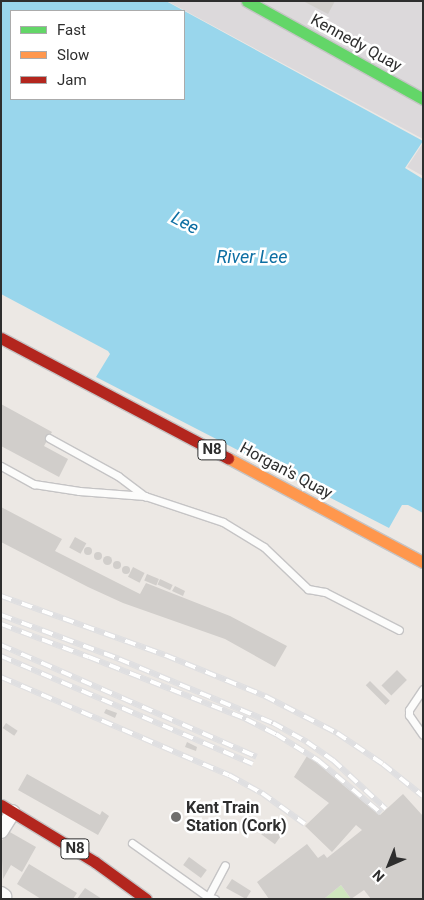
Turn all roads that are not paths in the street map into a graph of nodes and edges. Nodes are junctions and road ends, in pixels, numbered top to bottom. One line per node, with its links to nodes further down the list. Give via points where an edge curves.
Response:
1 (247, 1): 2 (main road, Kennedy Quay)
2 (423, 98)
3 (1, 338): 7 (main road, Horgan's Quay / N8)
4 (49, 438): 6 (lane, via 118,476)
5 (1, 466): 6 (lane, via 34,484)
6 (145, 496): 8 (lane, via 223,522 264,547 308,589 325,592)
7 (423, 562)
8 (399, 630)
9 (423, 689): 10 (lane, via 409,715)
10 (423, 735)
11 (7, 808): 12 (street); 16 (main road, N8, via 96,862)
12 (1, 832)
13 (132, 843): 15 (lane)
14 (225, 865): 15 (lane)
15 (210, 898)
16 (146, 899)

